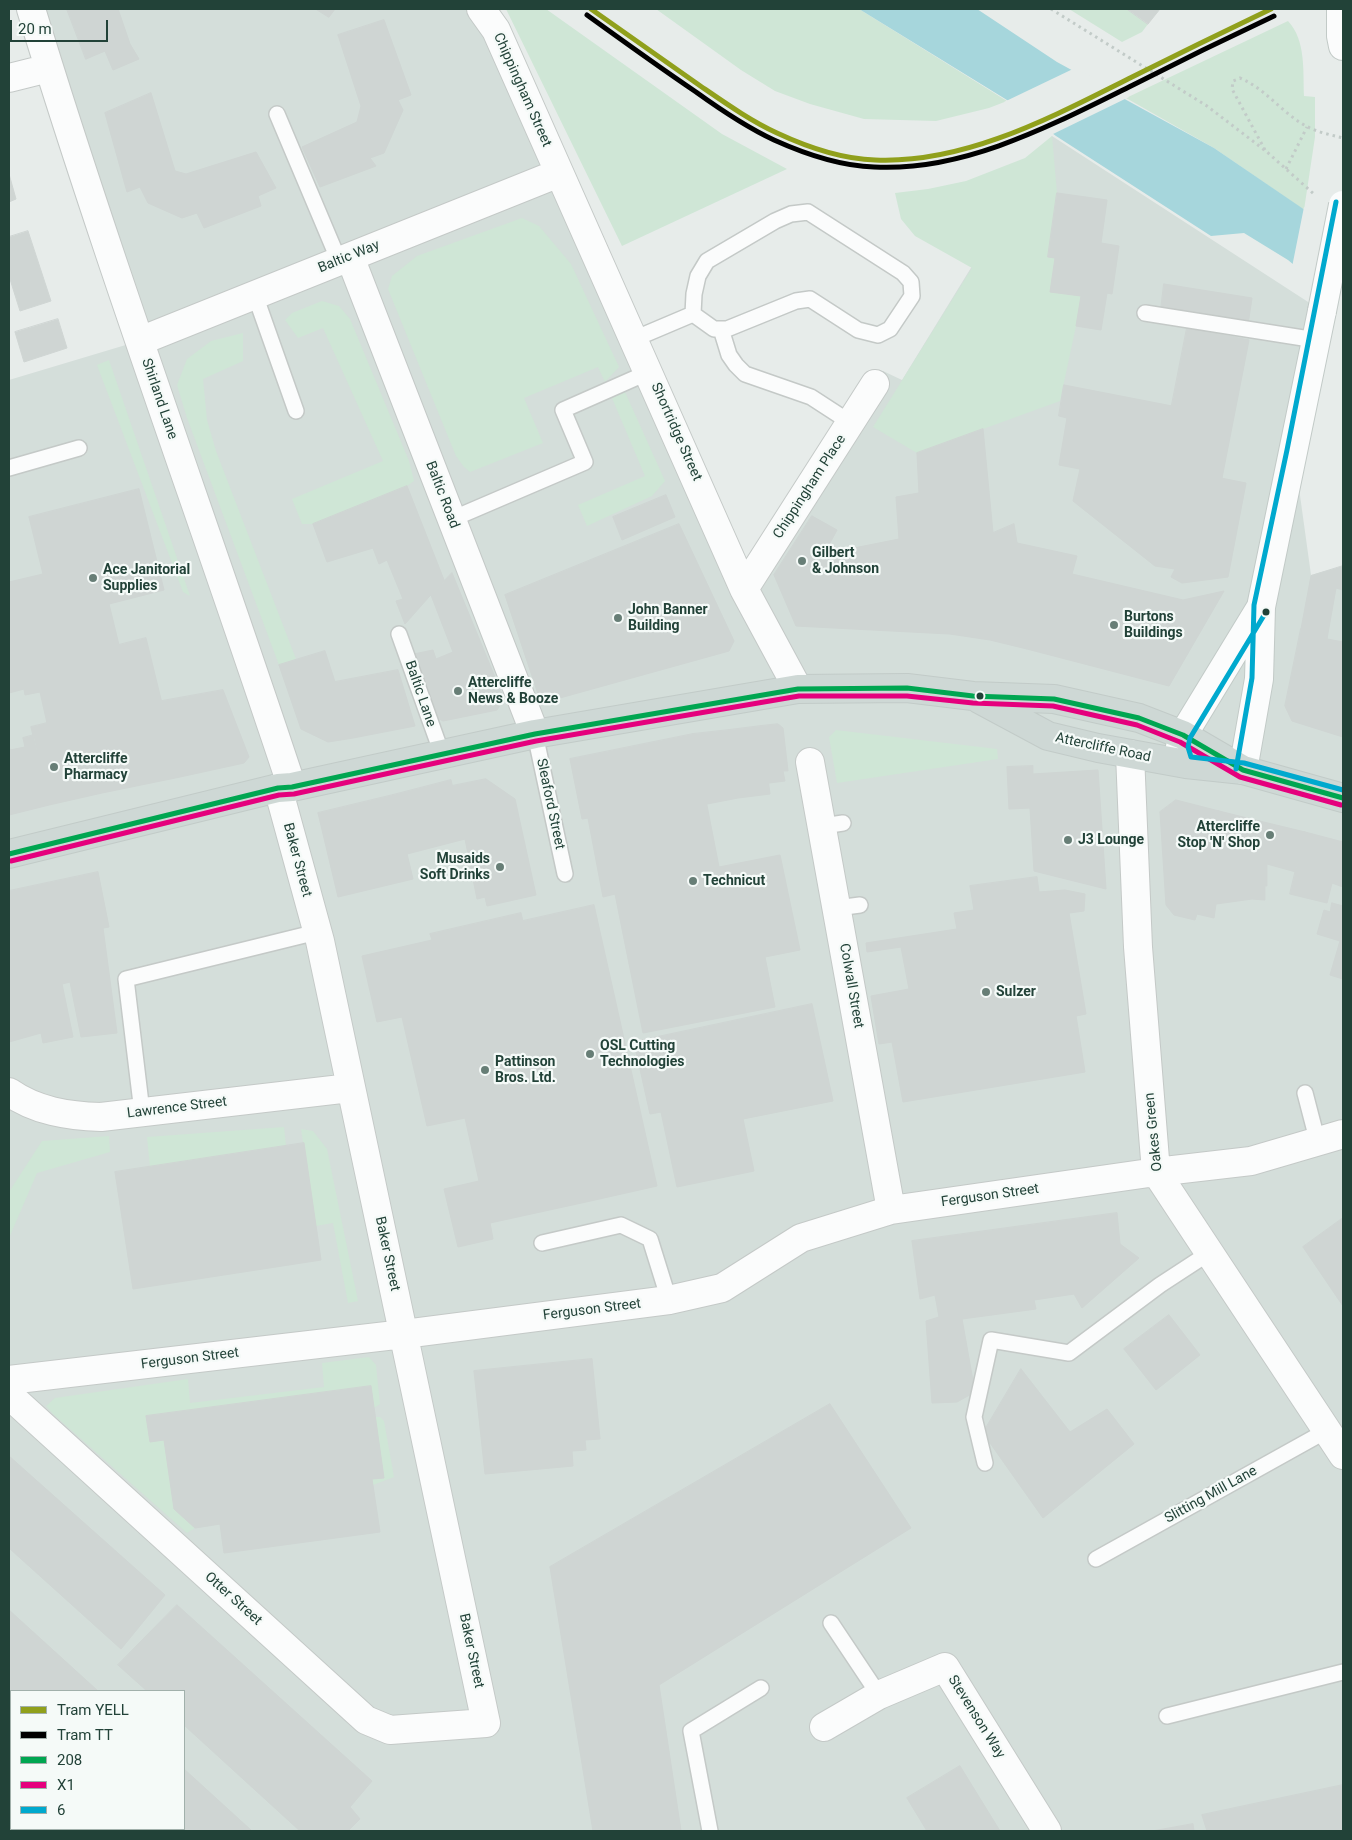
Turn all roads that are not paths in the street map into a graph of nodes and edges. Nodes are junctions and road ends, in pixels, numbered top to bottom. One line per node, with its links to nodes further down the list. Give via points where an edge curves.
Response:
1 (31, 9): 5 (street, Shirland Lane)
2 (481, 9): 8 (street, Chippingham Street, via 496,30)
3 (1341, 9): 4 (street)
4 (1343, 46)
5 (49, 68): 6 (street); 17 (street, Shirland Lane)
6 (9, 78)
7 (277, 114): 10 (lane)
8 (559, 173): 10 (street, Baltic Way); 15 (street, Shortridge Street)
9 (1343, 204): 16 (street, bridge)
10 (345, 259): 11 (street, Baltic Way); 24 (street, Baltic Road)
11 (254, 295): 17 (street, Baltic Way); 20 (lane)
12 (1145, 313): 16 (lane)
13 (692, 314): 14 (lane, via 714,329); 14 (lane, via 698,276 707,262 791,214 808,212 903,273 911,282 912,296 890,329 878,335 858,330 810,299 796,301); 15 (lane)
14 (721, 329): 21 (lane, via 729,354 745,374 811,397)
15 (634, 339): 18 (street, Shortridge Street)
16 (1316, 340): 26 (street)
17 (140, 341): 37 (street, Shirland Lane)
18 (649, 372): 24 (lane, via 563,410 585,462); 25 (street, Shortridge Street)
19 (875, 384): 21 (street, Chippingham Place)
20 (296, 411)
21 (851, 423): 25 (street, Chippingham Place)
22 (79, 448): 23 (lane)
23 (9, 468)
24 (452, 519): 30 (street, Baltic Road)
25 (744, 589): 28 (street, Shortridge Street)
26 (1261, 607): 31 (street); 36 (street, via 1259,679)
27 (399, 634): 32 (lane, Baltic Lane)
28 (798, 689): 29 (main road, Attercliffe Road, via 907,688); 30 (main road, Attercliffe Road)
29 (973, 696): 31 (main road, Attercliffe Road, via 1054,699 1139,718); 33 (main road, Attercliffe Road, via 1048,736)
30 (535, 734): 32 (main road, Attercliffe Road); 40 (lane, Sleaford Street)
31 (1183, 735): 35 (street, via 1180,747); 36 (main road, Attercliffe Road)
32 (442, 754): 37 (main road, Attercliffe Road)
33 (1130, 754): 35 (main road, Attercliffe Road); 47 (street, Oakes Green, via 1138,947)
34 (810, 762): 48 (street, Colwall Street, via 833,825 849,906)
35 (1186, 764): 36 (main road, Attercliffe Road)
36 (1243, 770): 38 (main road, Attercliffe Road)
37 (285, 788): 39 (main road, Attercliffe Road); 41 (street, Baker Street)
38 (1343, 798)
39 (9, 854)
40 (565, 874)
41 (317, 932): 42 (street, Baker Street); 45 (lane, via 126,979)
42 (350, 1088): 45 (street, Lawrence Street); 52 (street, Baker Street)
43 (9, 1092): 45 (street, Lawrence Street, via 47,1110 73,1116 101,1117)
44 (1305, 1093): 46 (lane)
45 (142, 1112)
46 (1331, 1138): 47 (street, Ferguson Street, via 1251,1161)
47 (1156, 1172): 48 (street, Ferguson Street); 50 (street, Oakes Green)
48 (891, 1210): 51 (street, Ferguson Street, via 801,1238 722,1288)
49 (542, 1243): 51 (lane, via 621,1225 650,1239)
50 (1209, 1253): 55 (street, Oakes Green); 57 (lane, via 1069,1353 991,1340 974,1417)
51 (669, 1300): 52 (street, Ferguson Street)
52 (404, 1334): 53 (street, Ferguson Street); 64 (street, Baker Street)
53 (9, 1380)
54 (9, 1395): 64 (street, Otter Street, via 366,1720 390,1730)
55 (1326, 1431): 56 (street, Oakes Green); 58 (lane, Slitting Mill Lane)
56 (1343, 1455)
57 (985, 1463)
58 (1096, 1559)
59 (831, 1623): 62 (lane)
60 (1343, 1672): 63 (lane)
61 (761, 1688): 66 (lane, via 691,1731)
62 (879, 1695): 65 (street, Stevenson Way); 67 (street, Stevenson Way, via 945,1667)
63 (1168, 1716)
64 (486, 1723)
65 (824, 1727)
66 (710, 1831)
67 (1047, 1831)

